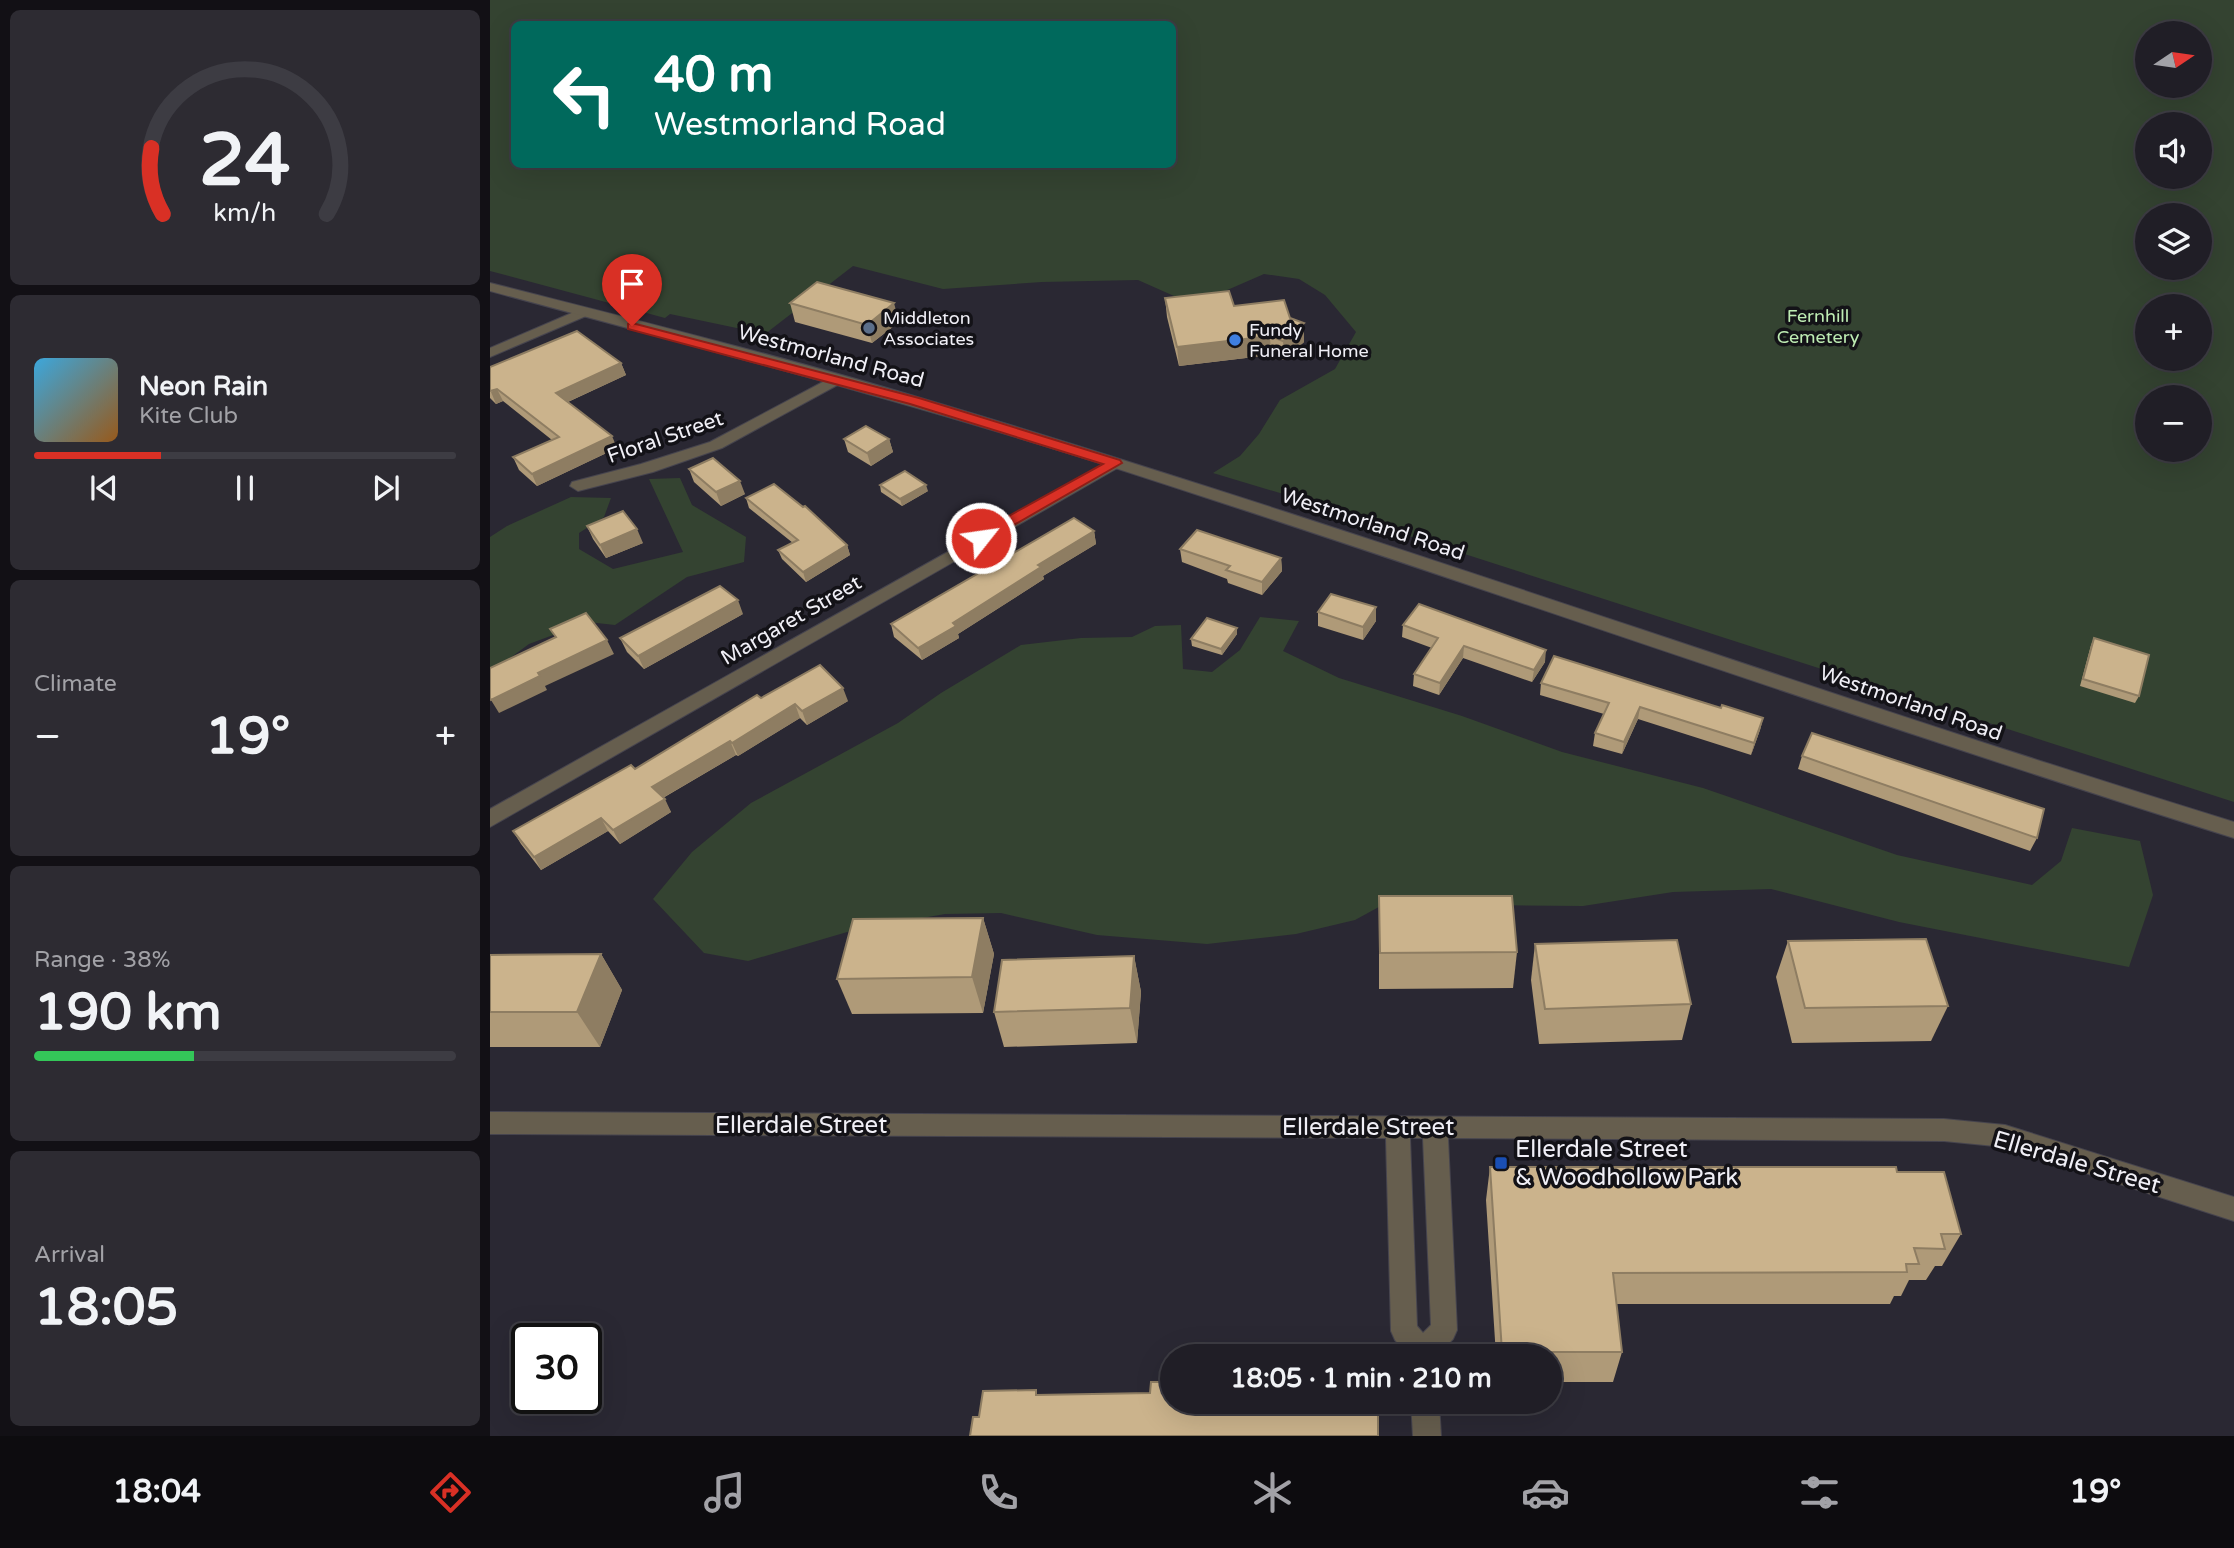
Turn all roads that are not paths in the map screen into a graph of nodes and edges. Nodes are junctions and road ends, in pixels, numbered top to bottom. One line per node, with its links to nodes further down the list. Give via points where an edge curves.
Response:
1 (490, 288): 2 (street, Westmorland Road)
2 (581, 313): 3 (street); 4 (street, Westmorland Road)
3 (490, 353)
4 (836, 380): 5 (street, Westmorland Road); 6 (street, Floral Street, via 716,445)
5 (1115, 463): 7 (street, Margaret Street); 8 (street, Westmorland Road, via 1989,754)
6 (578, 486)
7 (490, 819)
8 (2234, 830)
9 (490, 1123): 10 (street, Ellerdale Street)
10 (1398, 1127): 11 (street, Ellerdale Street); 13 (street, via 1404,1331)
11 (1435, 1127): 12 (street, Ellerdale Street, via 1956,1131 2005,1136); 14 (street, via 1444,1330)
12 (2234, 1209)
13 (1415, 1344)
14 (1432, 1344)
15 (1426, 1414): 16 (street)
16 (1427, 1436)

